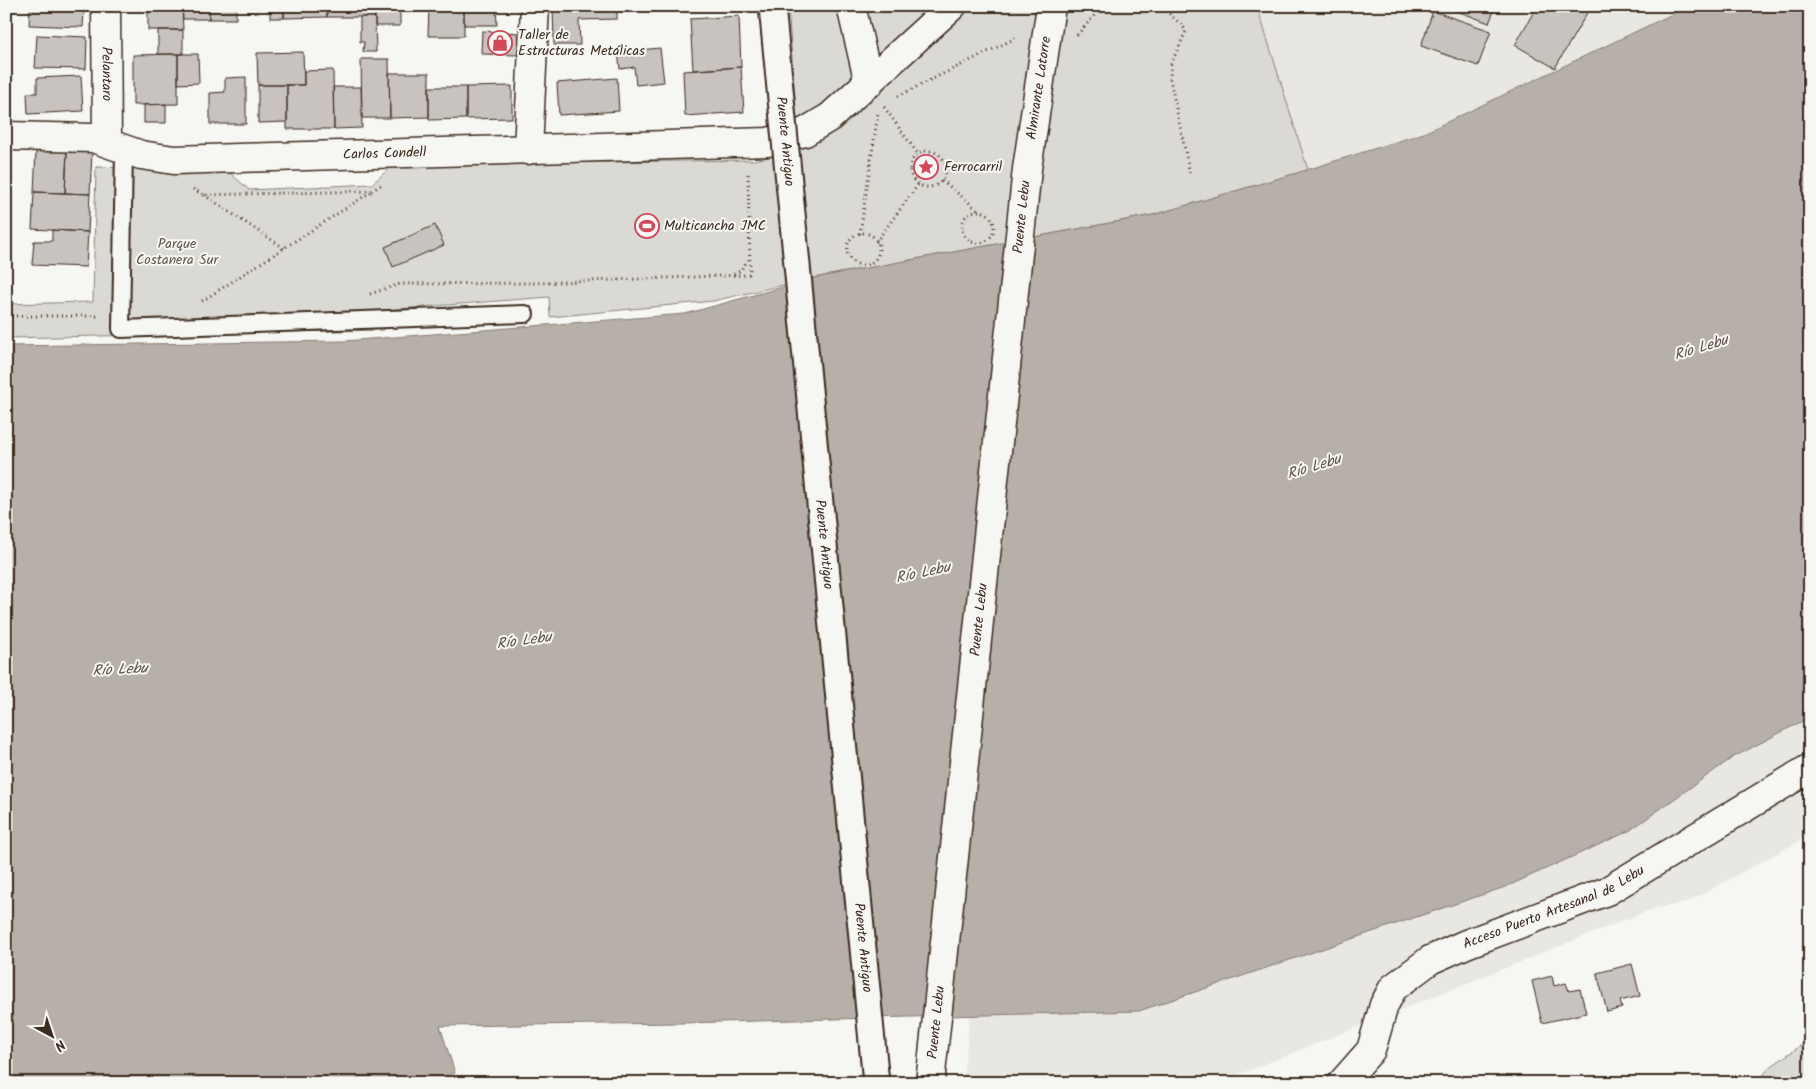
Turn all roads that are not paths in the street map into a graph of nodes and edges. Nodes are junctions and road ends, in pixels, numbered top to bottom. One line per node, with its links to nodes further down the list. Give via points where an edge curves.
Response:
1 (106, 6): 9 (street, Pelantaro)
2 (535, 6): 10 (street)
3 (772, 6): 15 (street, Puente Antiguo, bridge)
4 (851, 6): 7 (street)
5 (952, 6): 7 (street, Carlos Condell)
6 (1050, 14): 11 (street, Almirante Latorre)
7 (874, 92): 10 (street, Carlos Condell, via 805,132 758,143)
8 (6, 136): 9 (street, Carlos Condell, via 82,137)
9 (116, 146): 10 (street, Carlos Condell, via 142,156 174,160); 12 (lane, via 121,329)
10 (528, 150)
11 (1027, 169): 14 (street, Puente Lebu)
12 (526, 314)
13 (1810, 768): 16 (street, Acceso Puerto Artesanal de Lebu, via 1607,891 1430,960 1393,988 1384,1005 1371,1050)
14 (931, 1076)
15 (876, 1083)
16 (1342, 1083)

